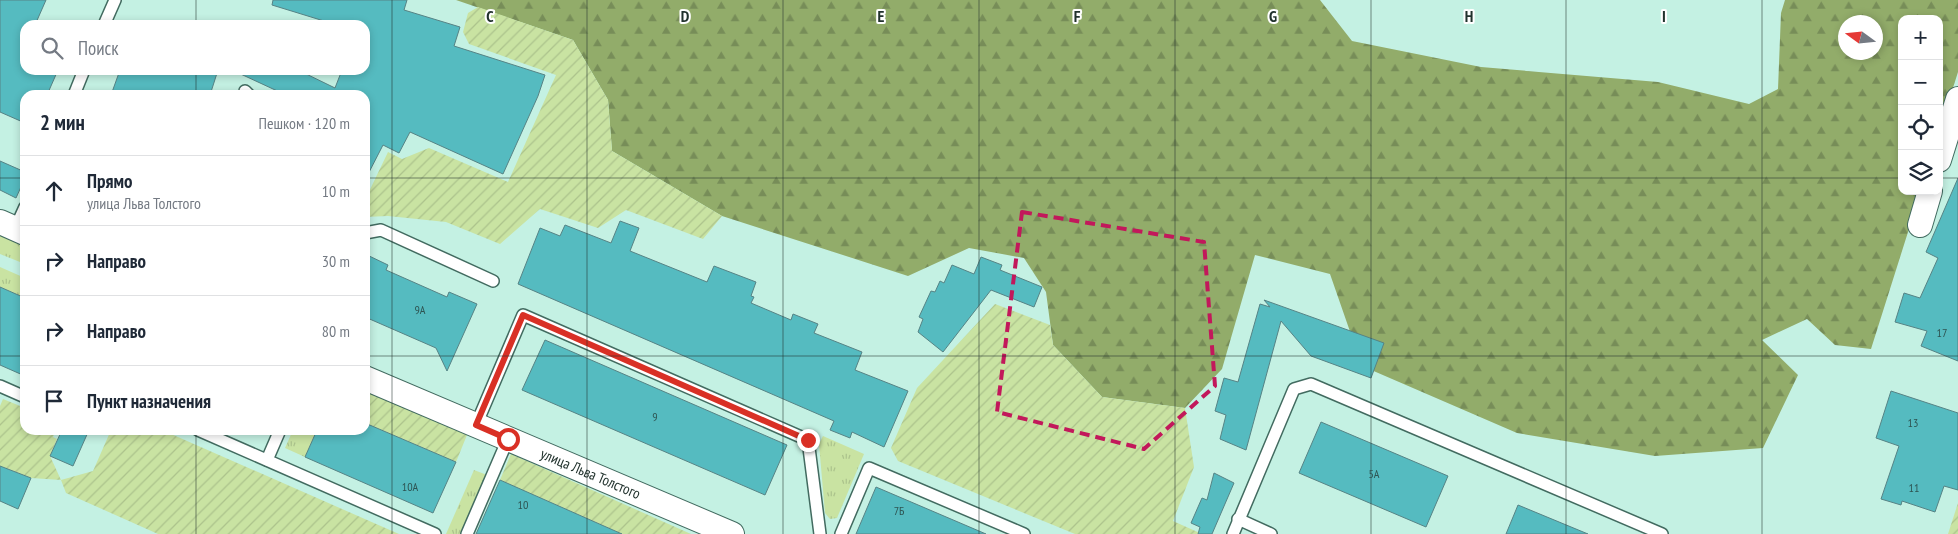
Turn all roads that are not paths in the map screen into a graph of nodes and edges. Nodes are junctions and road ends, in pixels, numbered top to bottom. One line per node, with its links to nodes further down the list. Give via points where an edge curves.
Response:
1 (115, 0): 2 (lane)
2 (106, 20)
3 (82, 75): 4 (lane)
4 (76, 90)
5 (1958, 99): 6 (street)
6 (1942, 150)
7 (1929, 195): 9 (street)
8 (20, 216): 10 (lane)
9 (1920, 225)
10 (13, 228)
11 (370, 232): 12 (lane, via 381,230)
12 (493, 280)
13 (370, 380): 16 (street, улица Льва Толстого)
14 (0, 386): 15 (lane)
15 (20, 395)
16 (476, 425): 19 (street, улица Льва Толстого); 25 (lane, via 523,315 808,440)
17 (210, 435): 20 (lane)
18 (278, 435): 20 (lane)
19 (508, 439): 23 (lane); 24 (street, улица Льва Толстого)
20 (267, 460): 22 (lane)
21 (1238, 519): 28 (lane); 29 (lane); 30 (lane, via 1294,389 1311,384)
22 (435, 534)
23 (467, 534)
24 (731, 534)
25 (820, 534)
26 (841, 534): 27 (lane, via 869,468)
27 (1024, 534)
28 (1233, 534)
29 (1271, 534)
30 (1662, 534)

